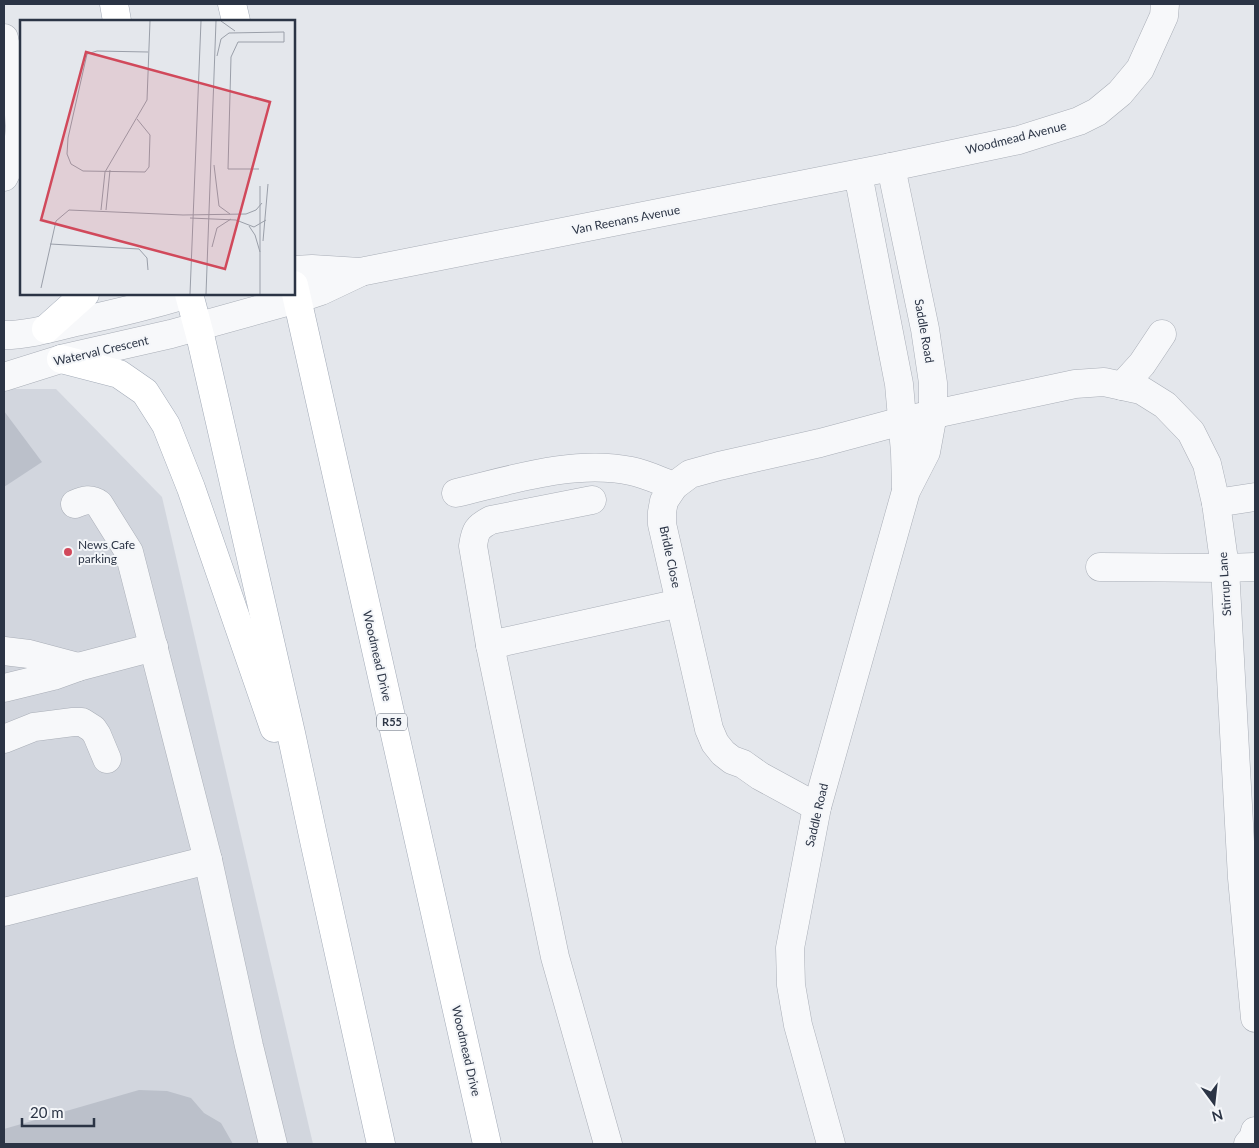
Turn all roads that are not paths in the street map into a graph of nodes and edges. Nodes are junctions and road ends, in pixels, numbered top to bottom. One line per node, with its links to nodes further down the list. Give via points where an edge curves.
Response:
1 (114, 4): 4 (main road)
2 (232, 4): 5 (main road)
3 (1165, 4): 7 (street, Woodmead Avenue, via 1164,16 1140,69 1120,93 1097,112 1019,140)
4 (117, 20)
5 (236, 20)
6 (4, 38): 9 (street, via 18,105 19,138)
7 (891, 167): 8 (street, Van Reenans Avenue); 24 (street, Saddle Road, via 925,330 933,383)
8 (858, 174): 11 (street, Van Reenans Avenue); 25 (street, Saddle Road, via 899,384)
9 (4, 177)
10 (295, 270): 11 (street, Van Reenans Avenue)
11 (360, 272): 12 (street, Van Reenans Avenue, via 321,291)
12 (295, 292): 52 (main road, Woodmead Drive / R55)
13 (84, 295): 18 (main road)
14 (186, 295): 18 (street)
15 (189, 295): 17 (main road)
16 (286, 295): 17 (street, Van Reenans Avenue)
17 (198, 326): 21 (street, Waterval Crescent); 45 (main road)
18 (46, 329): 20 (street)
19 (1162, 334): 23 (street)
20 (4, 335)
21 (61, 360): 22 (street, Waterval Crescent); 45 (main road, via 119,374 145,392 166,424)
22 (4, 376)
23 (1122, 386): 24 (street, Stirrup Lane, via 1104,382 1075,384); 31 (street, Stirrup Lane, via 1141,390 1165,405 1191,432 1207,464)
24 (933, 414): 25 (street, Stirrup Lane); 27 (street, Saddle Road, via 926,452)
25 (902, 421): 26 (street, Bridle Close, via 702,470); 27 (street, Saddle Road)
26 (674, 486): 28 (street, via 632,471 603,467 560,469); 36 (street, Bridle Close, via 664,501 662,524)
27 (906, 491): 44 (street, Saddle Road)
28 (456, 493)
29 (1255, 496): 31 (street)
30 (592, 500): 37 (street, via 491,520 480,526 474,535 473,546)
31 (1216, 503): 35 (street, Stirrup Lane)
32 (75, 504): 38 (street, via 88,500 99,504 130,552)
33 (1100, 567): 35 (street)
34 (1255, 567): 35 (street)
35 (1225, 568): 48 (street, Stirrup Lane, via 1242,878)
36 (680, 603): 37 (street); 44 (street, Bridle Close, via 715,743 732,760)
37 (490, 645): 53 (street, via 555,957)
38 (154, 647): 40 (street); 46 (street)
39 (4, 651): 40 (street)
40 (78, 667): 41 (street)
41 (4, 688)
42 (4, 738): 43 (street, via 34,727 82,722 93,729)
43 (107, 759)
44 (817, 807): 54 (street, Saddle Road, via 790,948 791,985 798,1025)
45 (315, 845): 51 (main road)
46 (208, 860): 47 (street); 50 (street)
47 (4, 912)
48 (1255, 1018)
49 (1255, 1131): 55 (street)
50 (274, 1144)
51 (381, 1144)
52 (487, 1144)
53 (608, 1144)
54 (831, 1144)
55 (1248, 1144)

